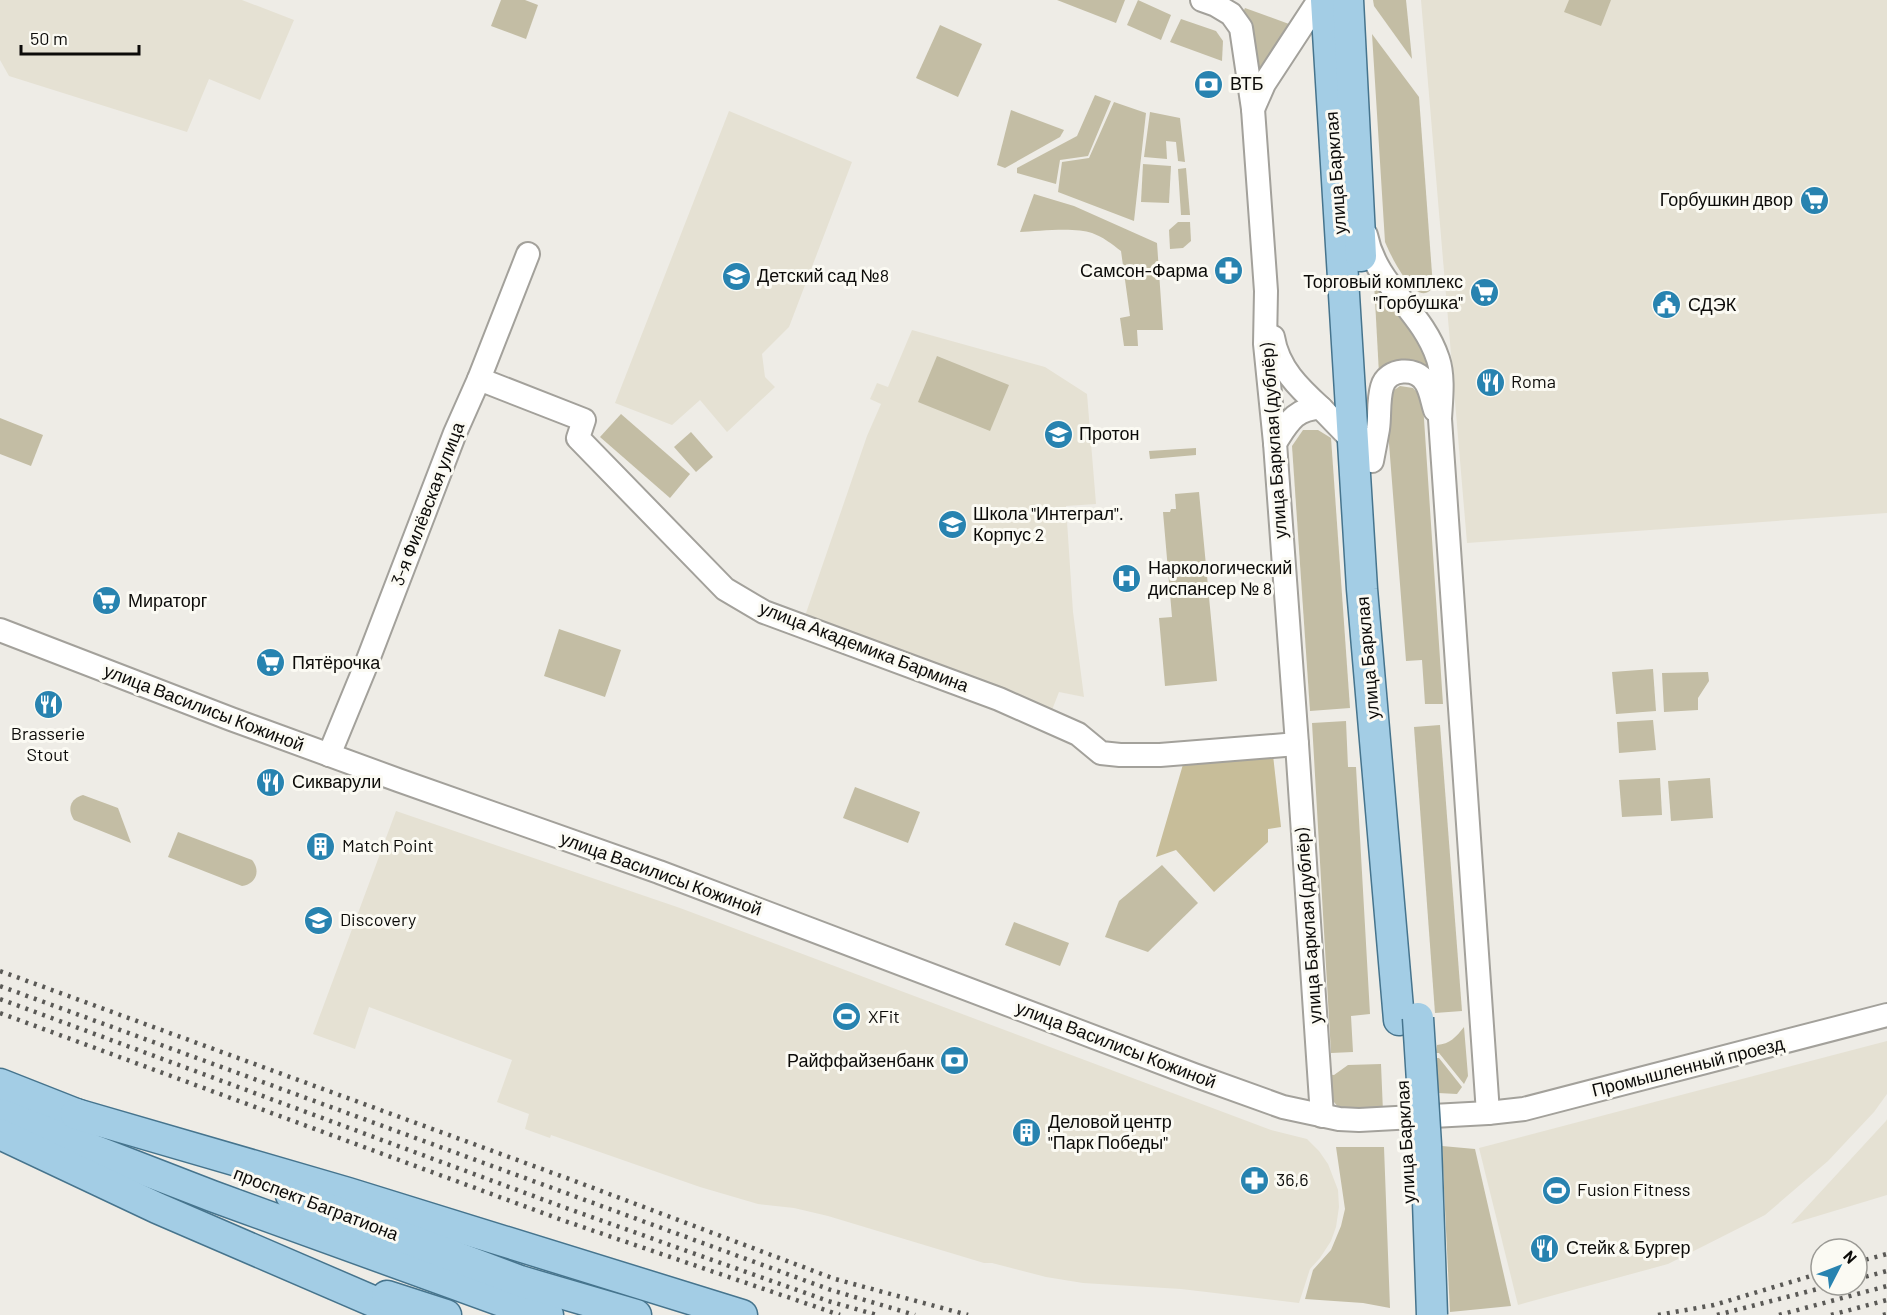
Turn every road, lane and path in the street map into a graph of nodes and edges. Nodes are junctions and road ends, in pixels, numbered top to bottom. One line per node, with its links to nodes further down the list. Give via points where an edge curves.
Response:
1 (1202, 0): 5 (street, via 1231,14 1241,28)
2 (1319, 0): 5 (street, улица Барклая (дублёр), via 1264,84)
3 (1326, 0): 13 (main road, улица Барклая)
4 (1348, 0): 6 (main road, улица Барклая)
5 (1253, 109): 8 (street, улица Барклая (дублёр))
6 (1360, 201): 11 (street, via 1369,251 1431,341 1439,361); 13 (main road, улица Барклая)
7 (528, 254): 9 (street, 3-я Филёвская улица)
8 (1266, 291): 10 (street, via 1274,342 1282,364 1291,379); 12 (street, улица Барклая (дублёр), via 1265,344)
9 (480, 379): 15 (street, улица Академика Бармина, via 584,420 578,438 725,588 764,612 999,699 1078,734 1101,753 1160,754); 16 (street, 3-я Филёвская улица, via 455,433)
10 (1321, 408): 12 (street, via 1298,413); 13 (street)
11 (1440, 419): 13 (street, via 1427,383 1408,371 1398,372 1382,388 1378,430); 20 (street)
12 (1275, 443): 15 (street, улица Барклая (дублёр))
13 (1362, 451): 18 (main road, улица Барклая, via 1392,730)
14 (0, 630): 16 (street, улица Василисы Кожиной)
15 (1297, 744): 23 (street, улица Барклая (дублёр))
16 (329, 755): 23 (street, улица Василисы Кожиной, via 659,872 1194,1075 1283,1107)
17 (1887, 1015): 20 (street, Промышленный проезд, via 1524,1109)
18 (1409, 1019): 31 (main road, улица Барклая, via 1407,1147); 32 (main road, улица Барклая, bridge, via 1426,1145)
19 (0, 1084): 22 (main road, проспект Багратиона)
20 (1488, 1113): 23 (street, улица Василисы Кожиной, via 1359,1120)
21 (0, 1114): 28 (main road, проспект Багратиона, via 212,1196)
22 (76, 1114): 29 (main road, проспект Багратиона, via 520,1281); 30 (main road, via 348,1192)
23 (1322, 1116)
24 (0, 1134): 25 (main road, via 157,1208)
25 (298, 1268): 26 (main road); 27 (main road)
26 (405, 1315)
27 (446, 1315)
28 (548, 1315)
29 (636, 1315)
30 (742, 1315)
31 (1413, 1315)
32 (1432, 1315)

